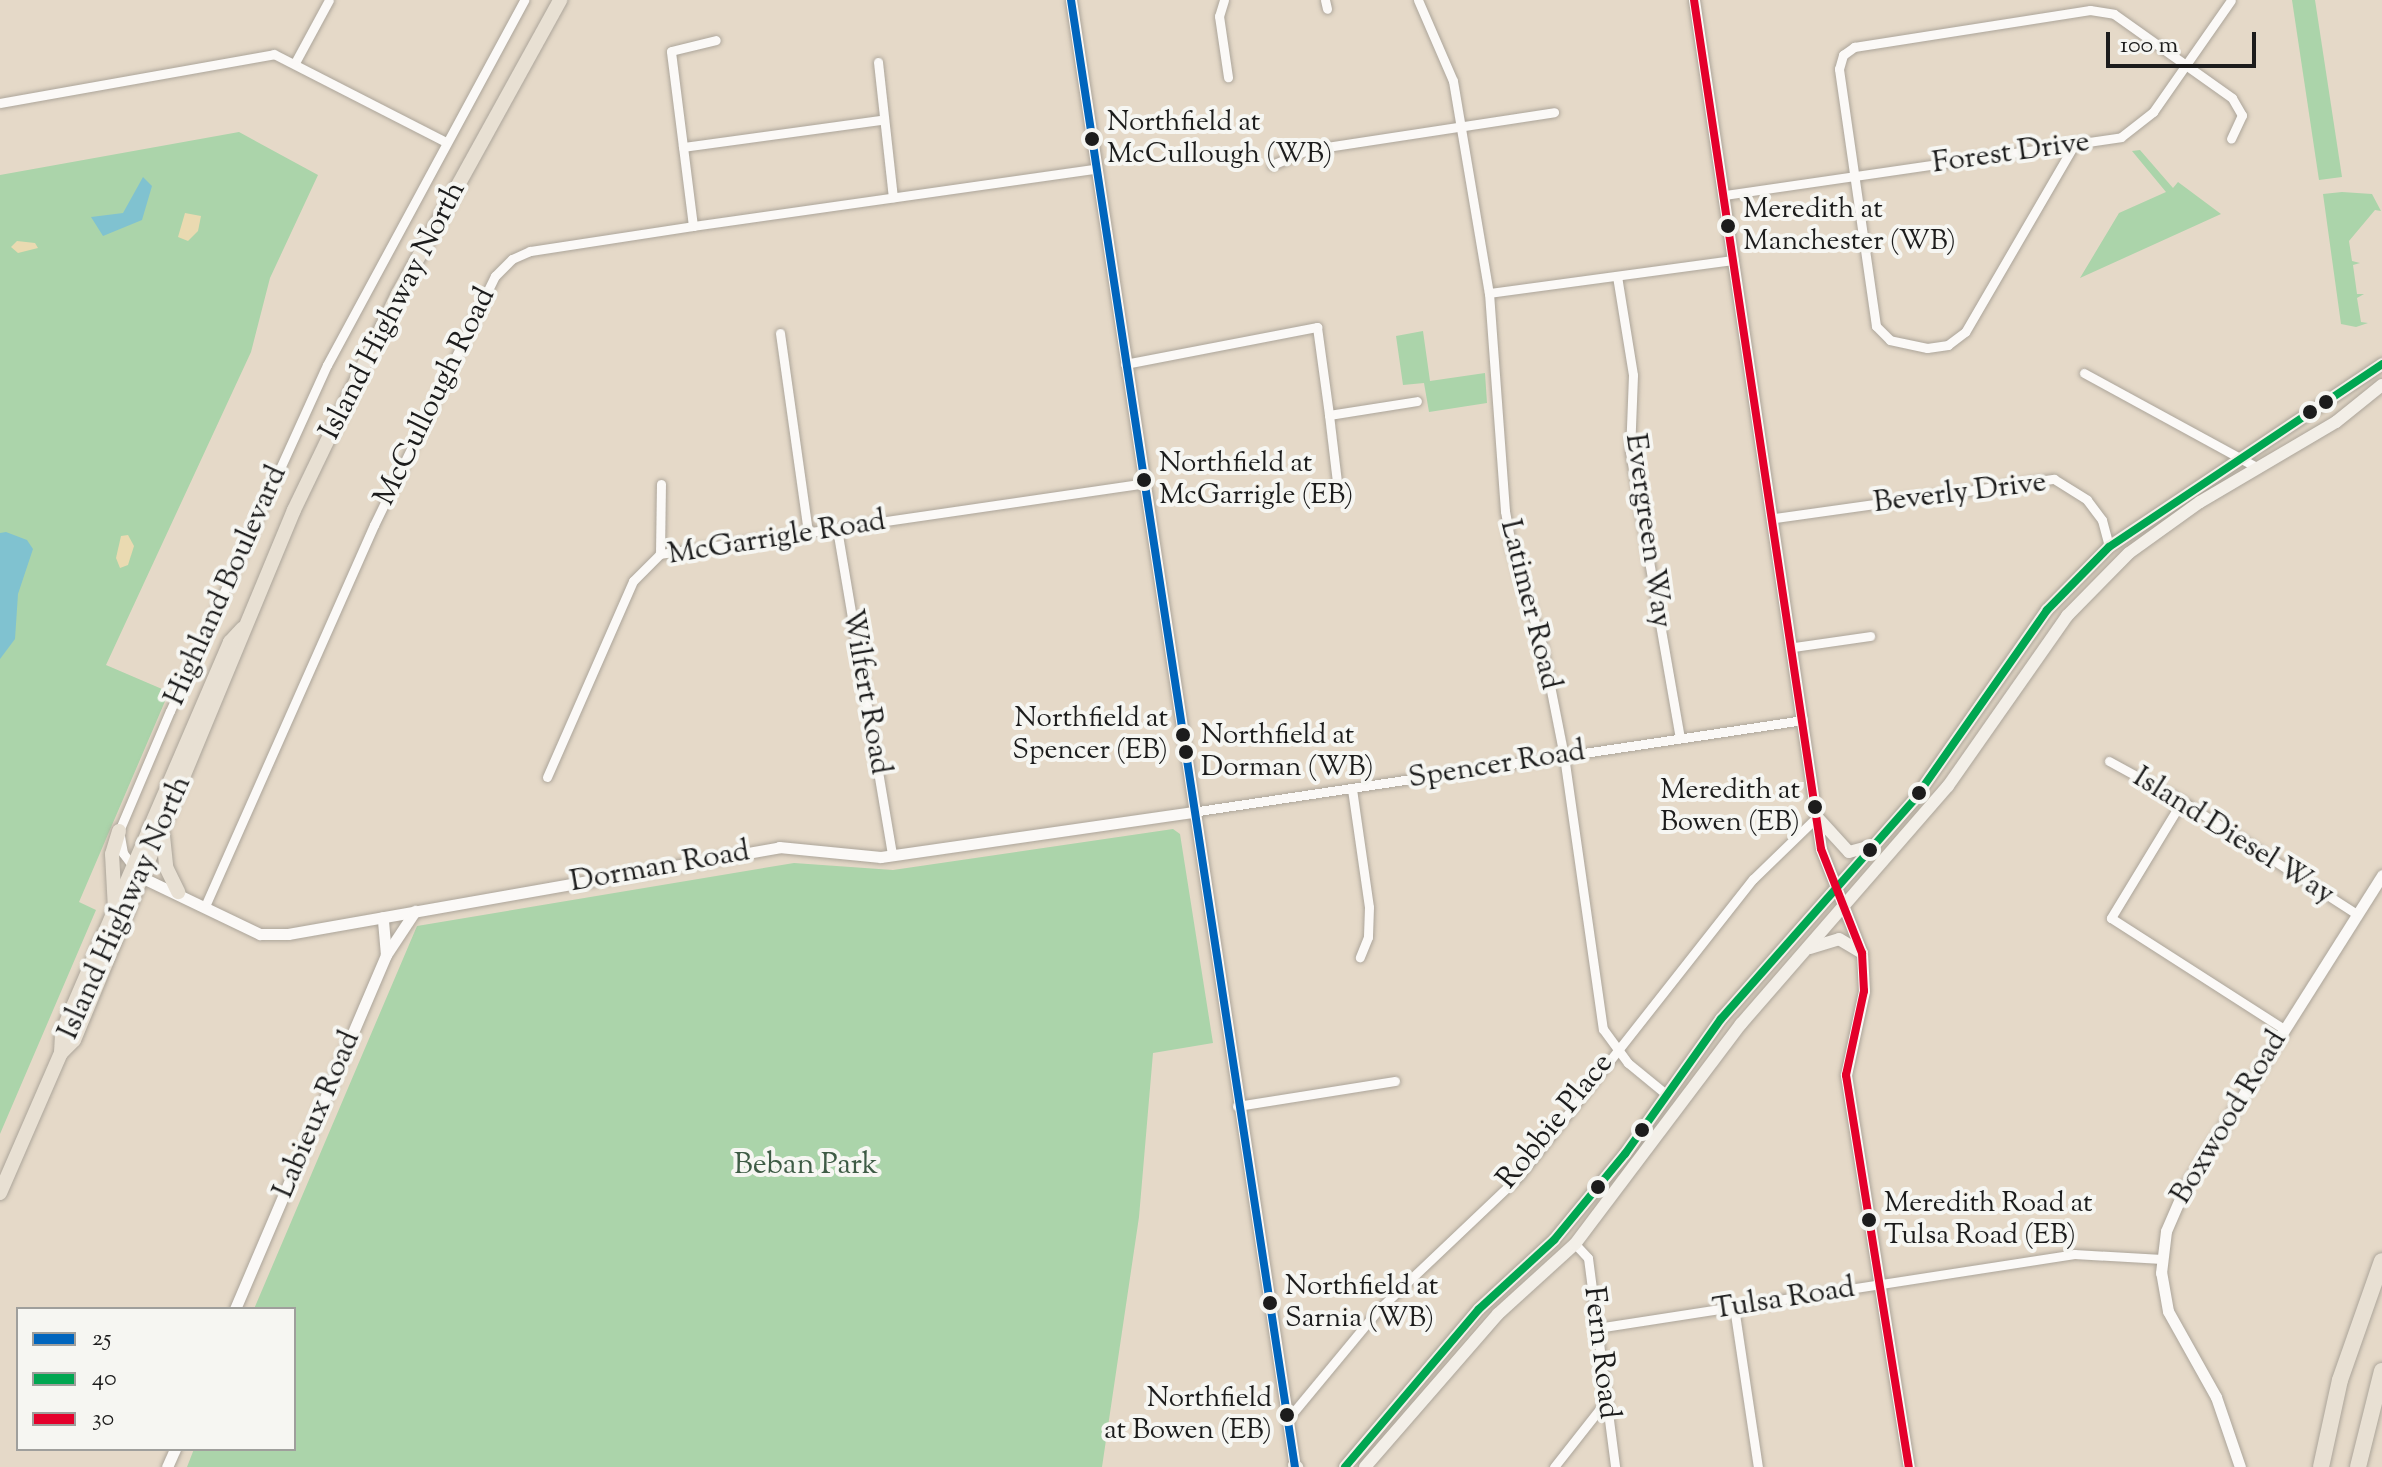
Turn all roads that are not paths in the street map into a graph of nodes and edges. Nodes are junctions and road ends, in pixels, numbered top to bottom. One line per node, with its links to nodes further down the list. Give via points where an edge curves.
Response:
1 (329, 0): 10 (street)
2 (524, 0): 19 (street, Highland Boulevard)
3 (560, 0): 48 (main road, Island Highway North, via 398,294)
4 (1071, 0): 23 (street)
5 (1224, 0): 13 (street, via 1219,16)
6 (1418, 0): 17 (street, Latimer Road, via 1453,81)
7 (1694, 0): 25 (street)
8 (2231, 0): 12 (street, Forest Drive)
9 (716, 40): 21 (street, via 671,51)
10 (296, 61): 14 (street, via 274,54); 19 (street)
11 (878, 62): 16 (street, via 884,91)
12 (2187, 63): 18 (street, via 2232,98 2242,115); 20 (street, Forest Drive, via 2136,129); 24 (street, via 2114,14 2090,10 1854,47 1843,55 1839,69)
13 (1228, 77)
14 (0, 103)
15 (1554, 112): 17 (street)
16 (881, 120): 21 (street); 26 (street)
17 (1460, 125): 22 (street, via 1307,150); 30 (street, Latimer Road)
18 (2231, 139)
19 (446, 142): 61 (street, Highland Boulevard, via 327,365)
20 (2074, 145): 24 (street, Forest Drive); 24 (street, via 1965,332 1948,345 1927,348 1890,340 1876,326)
21 (683, 147): 27 (street)
22 (1272, 165)
23 (1096, 169): 26 (street, McCullough Road); 32 (street)
24 (1855, 176): 25 (street, Forest Drive)
25 (1725, 195): 28 (street)
26 (893, 197): 27 (street, McCullough Road)
27 (693, 226): 68 (street, McCullough Road, via 530,251 495,276 374,525)
28 (1734, 260): 29 (street); 43 (street)
29 (1617, 276): 30 (street); 52 (street, Evergreen Way, via 1633,375 1630,452)
30 (1489, 293): 53 (street, Latimer Road, via 1505,511 1542,645)
31 (780, 333): 45 (street)
32 (1125, 364): 37 (street, via 1317,327); 41 (street)
33 (2382, 364): 38 (main road)
34 (2084, 373): 38 (street)
35 (2382, 385): 39 (main road, via 2336,422)
36 (1417, 401): 37 (street)
37 (1329, 415): 42 (street)
38 (2245, 458): 39 (street); 46 (main road)
39 (2258, 468): 69 (main road, via 2129,553 2067,616 1948,786)
40 (661, 484): 47 (street)
41 (1142, 484): 44 (street, McGarrigle Road); 58 (street)
42 (1339, 499)
43 (1775, 518): 46 (street, Beverly Drive, via 2054,479 2087,500 2102,520); 50 (street)
44 (837, 529): 45 (street, McGarrigle Road); 63 (street, Wilfert Road)
45 (808, 533): 47 (street, McGarrigle Road)
46 (2109, 547): 62 (main road, via 2047,610 1914,800)
47 (660, 554): 55 (street, McGarrigle Road, via 633,581)
48 (242, 629): 60 (main road, Island Highway North, via 240,647); 64 (main road, Island Highway North, via 230,642)
49 (1870, 636): 50 (street)
50 (1794, 647): 51 (street)
51 (1803, 720): 52 (street, Spencer Road); 59 (street)
52 (1680, 738): 53 (street, Spencer Road)
53 (1564, 756): 56 (street, Spencer Road); 79 (street, Latimer Road, via 1603,1029)
54 (2109, 761): 57 (street, Island Diesel Way)
55 (547, 777)
56 (1352, 789): 58 (street, Spencer Road); 77 (street, via 1369,907 1368,937)
57 (2182, 801): 72 (street, Island Diesel Way); 78 (street, via 2111,918)
58 (1192, 812): 63 (street, Dorman Road); 83 (street)
59 (1817, 817): 62 (main road, via 1849,852); 66 (street, via 1821,849); 79 (street, Robbie Place, via 1753,879)
60 (164, 827): 64 (main road, Island Highway North); 67 (main road, via 163,855)
61 (119, 831): 64 (street, via 123,853); 70 (main road, via 112,854)
62 (1874, 845): 66 (main road)
63 (892, 855): 71 (street, Dorman Road, via 779,847)
64 (138, 872): 67 (street, Dorman Road); 70 (main road, Island Highway North); 80 (main road, Island Highway North, via 74,1040)
65 (2382, 875): 72 (street, Boxwood Road)
66 (1836, 885): 69 (street); 82 (main road, via 1721,1019)
67 (178, 892): 68 (street, Dorman Road)
68 (206, 904): 73 (street, Dorman Road, via 260,934)
69 (1844, 904): 74 (street); 75 (main road)
70 (115, 911): 80 (main road, Island Highway North, via 62,1032)
71 (415, 911): 73 (street, Dorman Road); 76 (street)
72 (2357, 914): 78 (street, Boxwood Road)
73 (383, 917): 76 (street, Labieux Road)
74 (1862, 953): 75 (main road, via 1839,939 1815,944); 88 (street, via 1864,991 1846,1075)
75 (1801, 954): 85 (main road, via 1741,1024)
76 (386, 955): 89 (street, Labieux Road)
77 (1360, 957)
78 (2284, 1029): 86 (street, Boxwood Road, via 2177,1203)
79 (1615, 1048): 82 (street, Latimer Road); 94 (street, Robbie Place, via 1519,1176 1378,1310)
80 (61, 1053): 84 (main road, Island Highway North)
81 (1395, 1081): 83 (street)
82 (1667, 1095): 96 (main road, via 1554,1240 1479,1309)
83 (1236, 1107): 94 (street)
84 (0, 1193)
85 (1575, 1244): 91 (street, Fern Road, via 1588,1258); 97 (main road, via 1498,1314)
86 (2162, 1259): 88 (street, Tulsa Road, via 2074,1254); 102 (street, Boxwood Road, via 2168,1311 2216,1397)
87 (2382, 1261): 103 (highway, via 2340,1380)
88 (1880, 1285): 90 (street, Tulsa Road); 101 (street)
89 (236, 1307)
90 (1734, 1307): 91 (street, Tulsa Road); 100 (street)
91 (1597, 1328): 93 (street, Fern Road)
92 (2382, 1371): 104 (highway)
93 (1606, 1401): 98 (street); 99 (street, Fern Road)
94 (1287, 1420): 95 (street)
95 (1295, 1466)
96 (1345, 1467)
97 (1365, 1467)
98 (1554, 1467)
99 (1615, 1467)
100 (1758, 1467)
101 (1909, 1467)
102 (2240, 1467)
103 (2321, 1467)
104 (2358, 1467)

